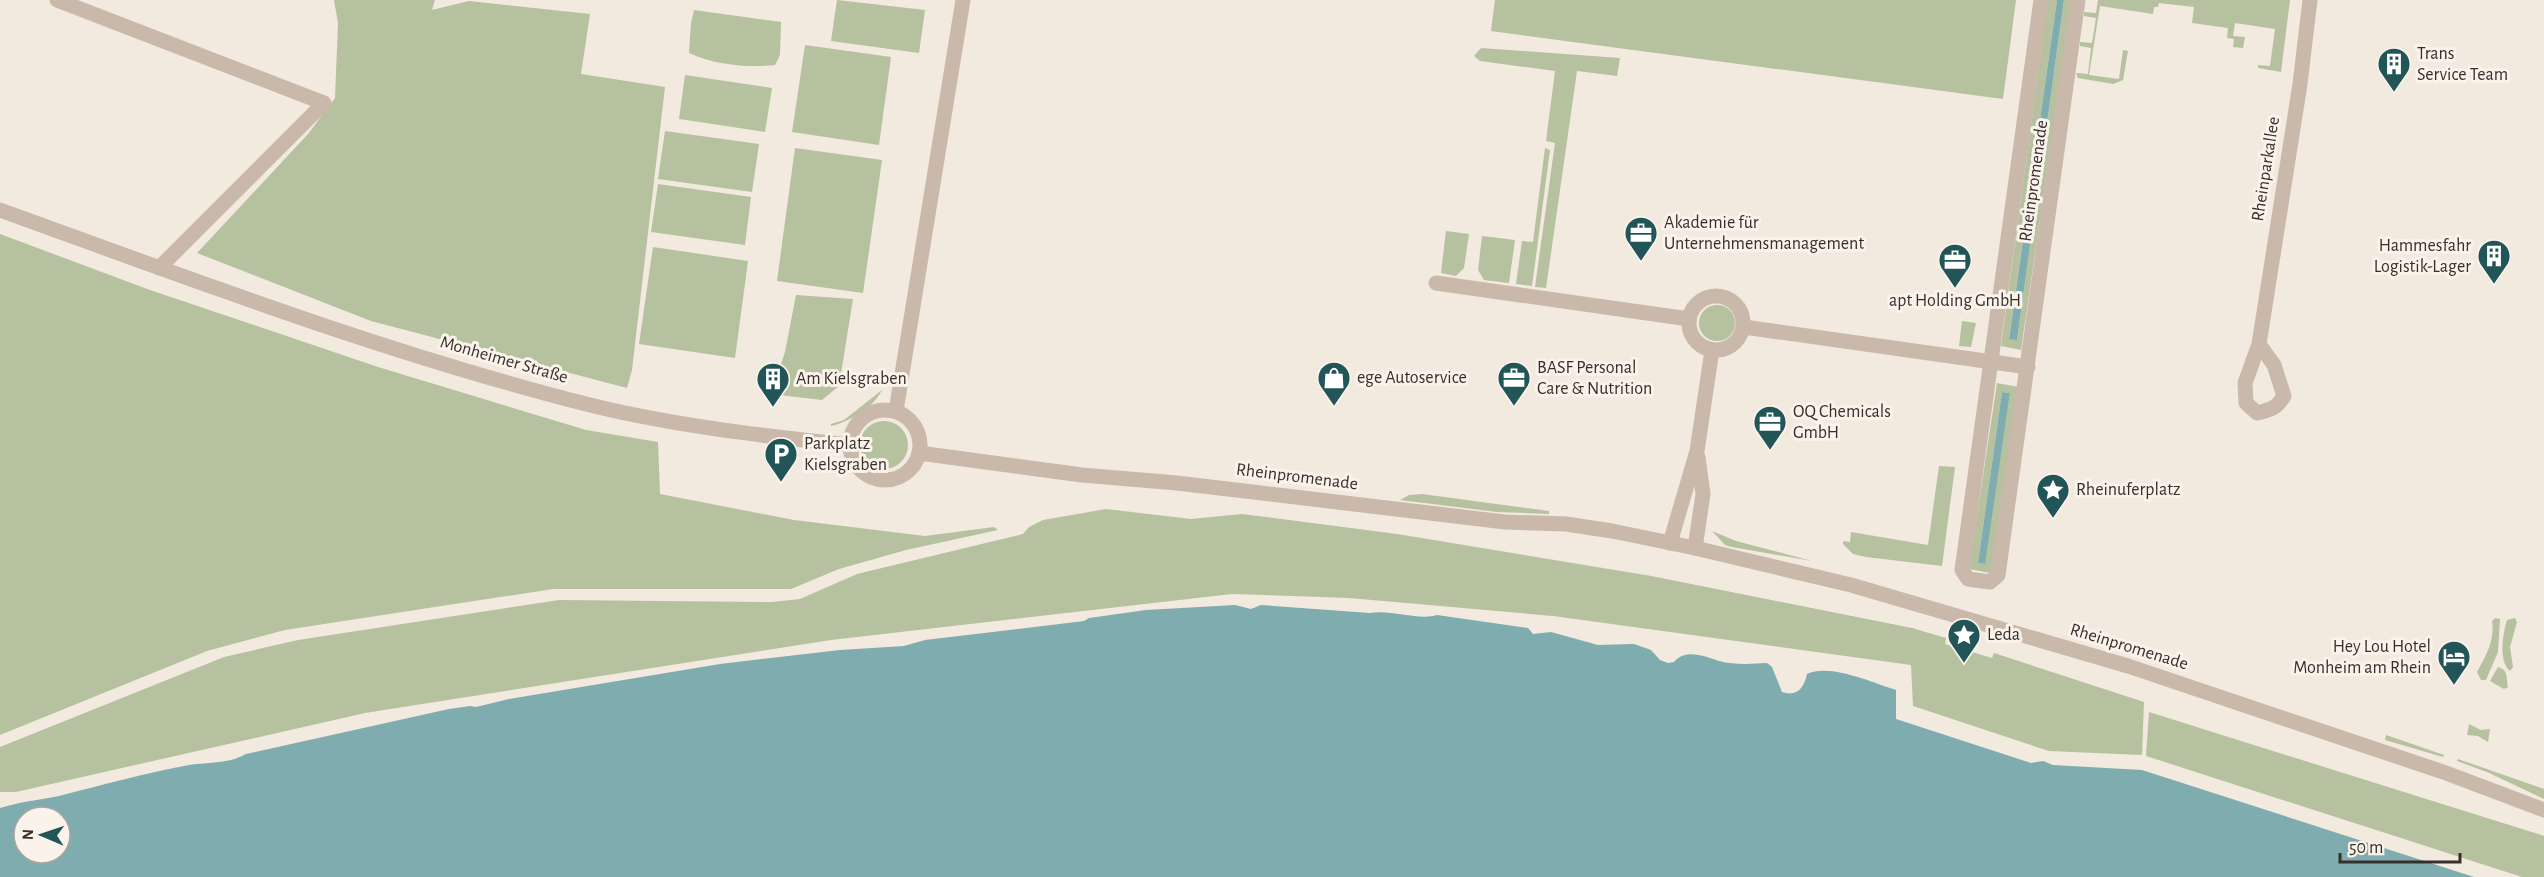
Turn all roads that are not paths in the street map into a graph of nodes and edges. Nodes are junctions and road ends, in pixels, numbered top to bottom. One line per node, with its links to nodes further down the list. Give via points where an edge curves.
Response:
1 (57, 0): 7 (street, via 324,103)
2 (963, 0): 15 (street)
3 (2041, 0): 13 (street, Rheinpromenade)
4 (2078, 0): 14 (street, Rheinpromenade)
5 (2310, 0): 11 (street, Rheinparkallee)
6 (0, 210): 7 (street, Monheimer Straße)
7 (159, 268): 16 (street, Monheimer Straße, via 372,343 595,406)
8 (1436, 283): 9 (street)
9 (1689, 319): 10 (street, via 1695,305 1719,296 1740,309); 12 (street, via 1697,343)
10 (1744, 327): 12 (street, via 1736,342); 13 (street)
11 (2259, 344)
12 (1712, 350): 17 (street)
13 (1991, 362): 14 (street); 14 (street, Rheinpromenade, via 1962,570 1968,579 1990,582 1998,575)
14 (2028, 367)
15 (896, 411): 16 (street, via 870,413 859,421); 18 (street, via 916,428)
16 (849, 446): 18 (street, via 857,468 876,480 899,478 915,463)
17 (1697, 451): 19 (street); 20 (street, via 1703,494)
18 (919, 453): 19 (street, Rheinpromenade, via 1505,522 1566,524)
19 (1670, 543): 20 (street, Rheinpromenade)
20 (1695, 548): 21 (street, Rheinpromenade, via 1851,585 2128,666)
21 (2544, 810)

